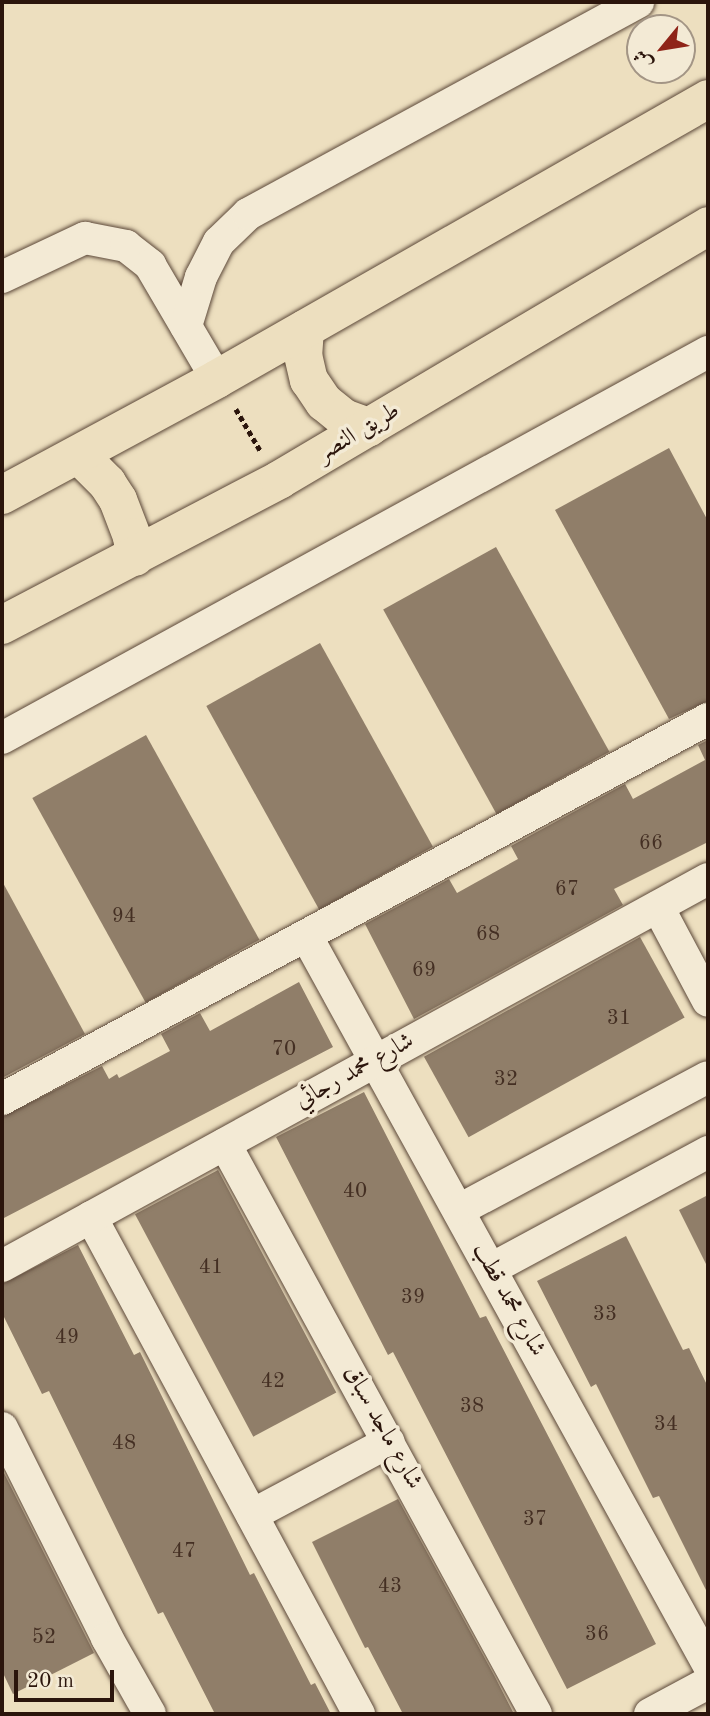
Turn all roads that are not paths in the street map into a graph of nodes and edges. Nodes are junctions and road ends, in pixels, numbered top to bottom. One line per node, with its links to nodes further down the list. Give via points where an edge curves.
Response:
1 (638, 2): 5 (street, via 248,214 219,242 201,277)
2 (708, 99): 6 (highway)
3 (708, 226): 9 (highway, طريق النصر)
4 (2, 277): 5 (street, via 85,239 126,246 150,265)
5 (186, 326): 8 (street)
6 (305, 329): 8 (highway); 9 (highway, via 303,355 309,380 324,402 344,418)
7 (708, 352): 15 (street)
8 (217, 379): 10 (highway)
9 (369, 427): 12 (highway, طريق النصر)
10 (79, 455): 11 (highway); 12 (highway, via 118,500)
11 (2, 495)
12 (135, 556): 13 (highway, طريق النصر)
13 (2, 625)
14 (708, 719): 18 (street)
15 (2, 738)
16 (708, 880): 17 (street, شارع محمد رجائي)
17 (658, 907): 19 (street); 20 (street, شارع محمد رجائي)
18 (307, 937): 20 (street, شارع محمد قطب); 22 (street)
19 (708, 1001)
20 (376, 1061): 23 (street, شارع محمد رجائي); 25 (street, شارع محمد قطب)
21 (708, 1077): 25 (street)
22 (2, 1099)
23 (225, 1144): 26 (street, شارع محمد رجائي); 30 (street, شارع ماجد سباق)
24 (708, 1152): 28 (street)
25 (458, 1210): 28 (street, شارع محمد قطب)
26 (91, 1217): 27 (street, شارع محمد رجائي); 31 (street)
27 (2, 1266)
28 (491, 1269): 32 (street, شارع محمد قطب)
29 (2, 1428): 34 (street)
30 (389, 1442): 31 (street); 36 (street, شارع ماجد سباق)
31 (253, 1515): 35 (street)
32 (708, 1664)
33 (708, 1683): 37 (street)
34 (150, 1714)
35 (359, 1714)
36 (536, 1714)
37 (650, 1714)

